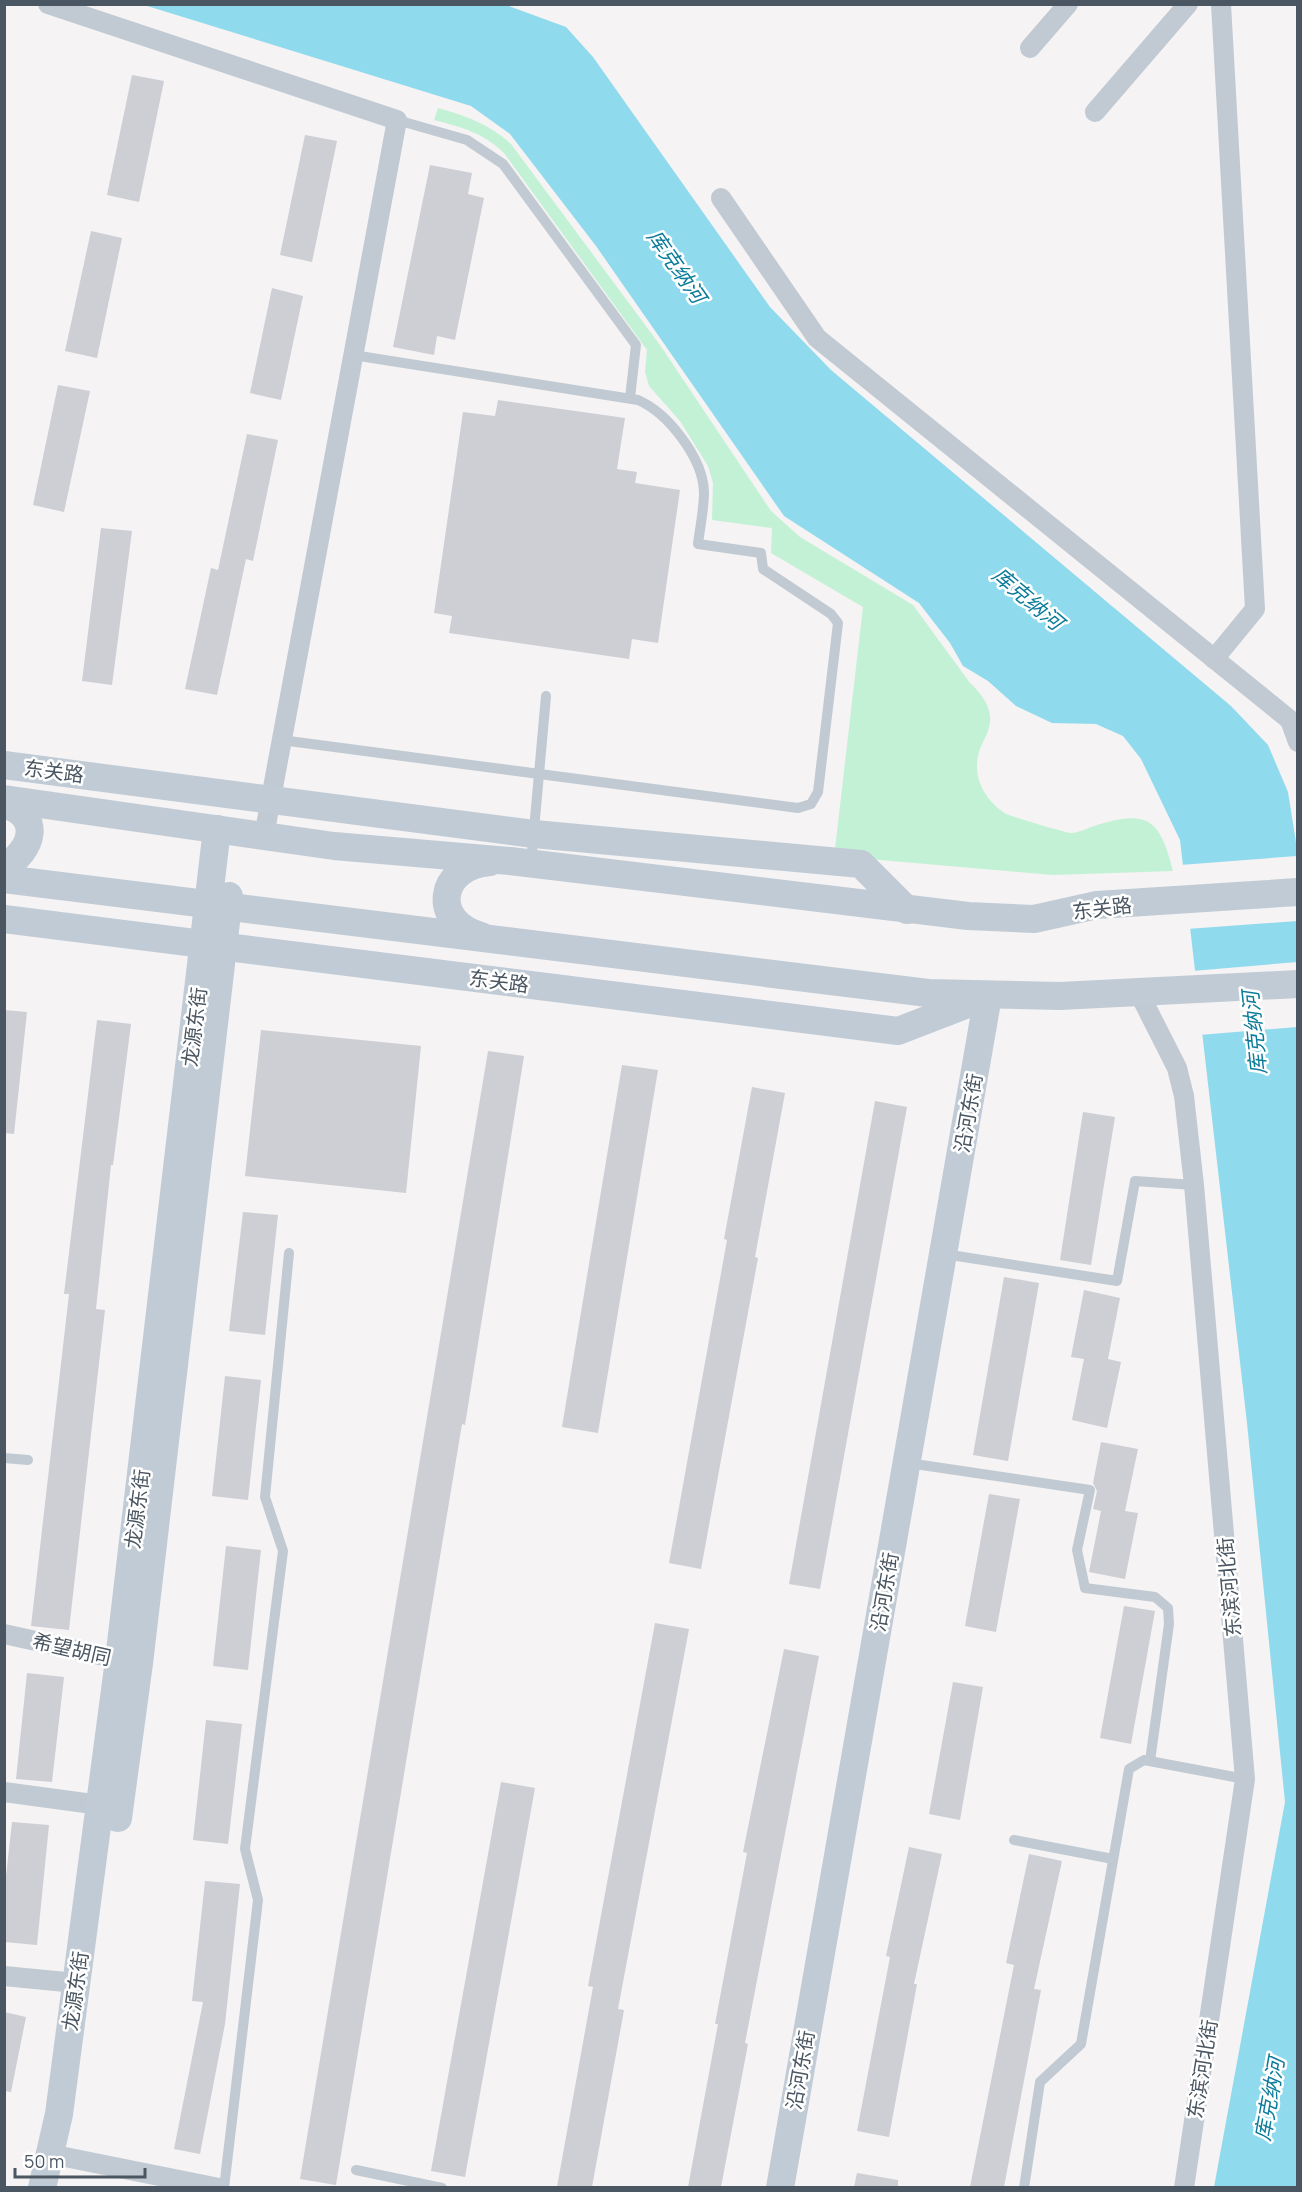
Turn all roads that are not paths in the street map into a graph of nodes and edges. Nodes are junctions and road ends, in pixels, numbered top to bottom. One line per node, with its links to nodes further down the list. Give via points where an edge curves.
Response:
1 (48, 4): 7 (street)
2 (1068, 4): 5 (street)
3 (1188, 4): 6 (street)
4 (1221, 4): 11 (street, via 1255,609)
5 (1030, 48)
6 (1095, 112)
7 (397, 120): 9 (street); 10 (lane, via 467,140 503,164 636,345)
8 (721, 198): 11 (street, via 817,338)
9 (353, 355): 10 (lane); 13 (street)
10 (630, 398): 16 (lane, via 649,405 666,418 699,467 704,493 698,544 761,553 763,569 831,614 838,623 818,792 811,804 798,808)
11 (1214, 659): 14 (street, via 1290,720)
12 (546, 696): 16 (lane)
13 (281, 740): 16 (lane); 18 (street)
14 (1298, 741)
15 (4, 765): 18 (main road, 东关路)
16 (539, 774): 21 (lane)
17 (4, 799): 20 (main road, 东关路)
18 (270, 800): 20 (street); 21 (main road, 东关路)
19 (4, 804): 23 (main road, via 25,818 30,835 23,853)
20 (239, 832): 22 (main road, 东关路, via 334,846); 26 (main road, 龙源东街)
21 (534, 834): 22 (lane); 27 (main road, 东关路, via 861,864)
22 (520, 862): 27 (main road, 东关路); 29 (main road, via 474,864 455,876 449,886 452,919 469,933)
23 (4, 867)
24 (4, 879): 26 (main road, 东关路)
25 (1298, 892): 27 (main road, 东关路, via 1097,905 1034,919)
26 (218, 906): 29 (main road, 东关路); 30 (main road, 龙源东街)
27 (906, 910)
28 (4, 919): 30 (main road, 东关路)
29 (489, 939): 33 (main road, 东关路, via 928,993)
30 (213, 945): 33 (main road, 东关路, via 898,1031); 41 (main road, 龙源东街)
31 (1298, 984): 32 (main road, 东关路)
32 (1146, 993): 33 (main road, 东关路); 34 (street, 东滨河北街, via 1177,1068)
33 (988, 996): 36 (main road, 沿河东街)
34 (1194, 1185): 36 (lane, via 1135,1181 1117,1281); 43 (street, 东滨河北街)
35 (289, 1253): 55 (lane, via 265,1497 283,1551 244,1849 258,1900)
36 (943, 1254): 39 (main road, 沿河东街)
37 (4, 1458): 38 (lane)
38 (28, 1460)
39 (907, 1463): 42 (lane, via 1090,1490 1077,1550 1084,1588 1155,1598 1168,1608); 57 (main road, 沿河东街)
40 (4, 1634): 41 (street, 希望胡同)
41 (129, 1661): 45 (main road, 龙源东街); 50 (main road, 龙源东街, via 79,2106)
42 (1150, 1761): 43 (lane); 47 (lane, via 1144,1760 1129,1769)
43 (1245, 1779): 59 (street, 东滨河北街)
44 (4, 1792): 45 (street)
45 (100, 1805): 49 (main road, 龙源东街)
46 (1014, 1840): 47 (lane)
47 (1113, 1859): 58 (lane, via 1081,2044 1040,2082)
48 (4, 1976): 49 (street)
49 (76, 1983): 50 (main road, 龙源东街, via 58,2114)
50 (59, 2155): 52 (main road, 龙源东街); 53 (main road, 龙源东街); 54 (street)
51 (356, 2170): 56 (lane)
52 (42, 2187)
53 (62, 2187)
54 (219, 2187)
55 (224, 2187)
56 (442, 2187)
57 (780, 2187)
58 (1024, 2187)
59 (1184, 2187)

